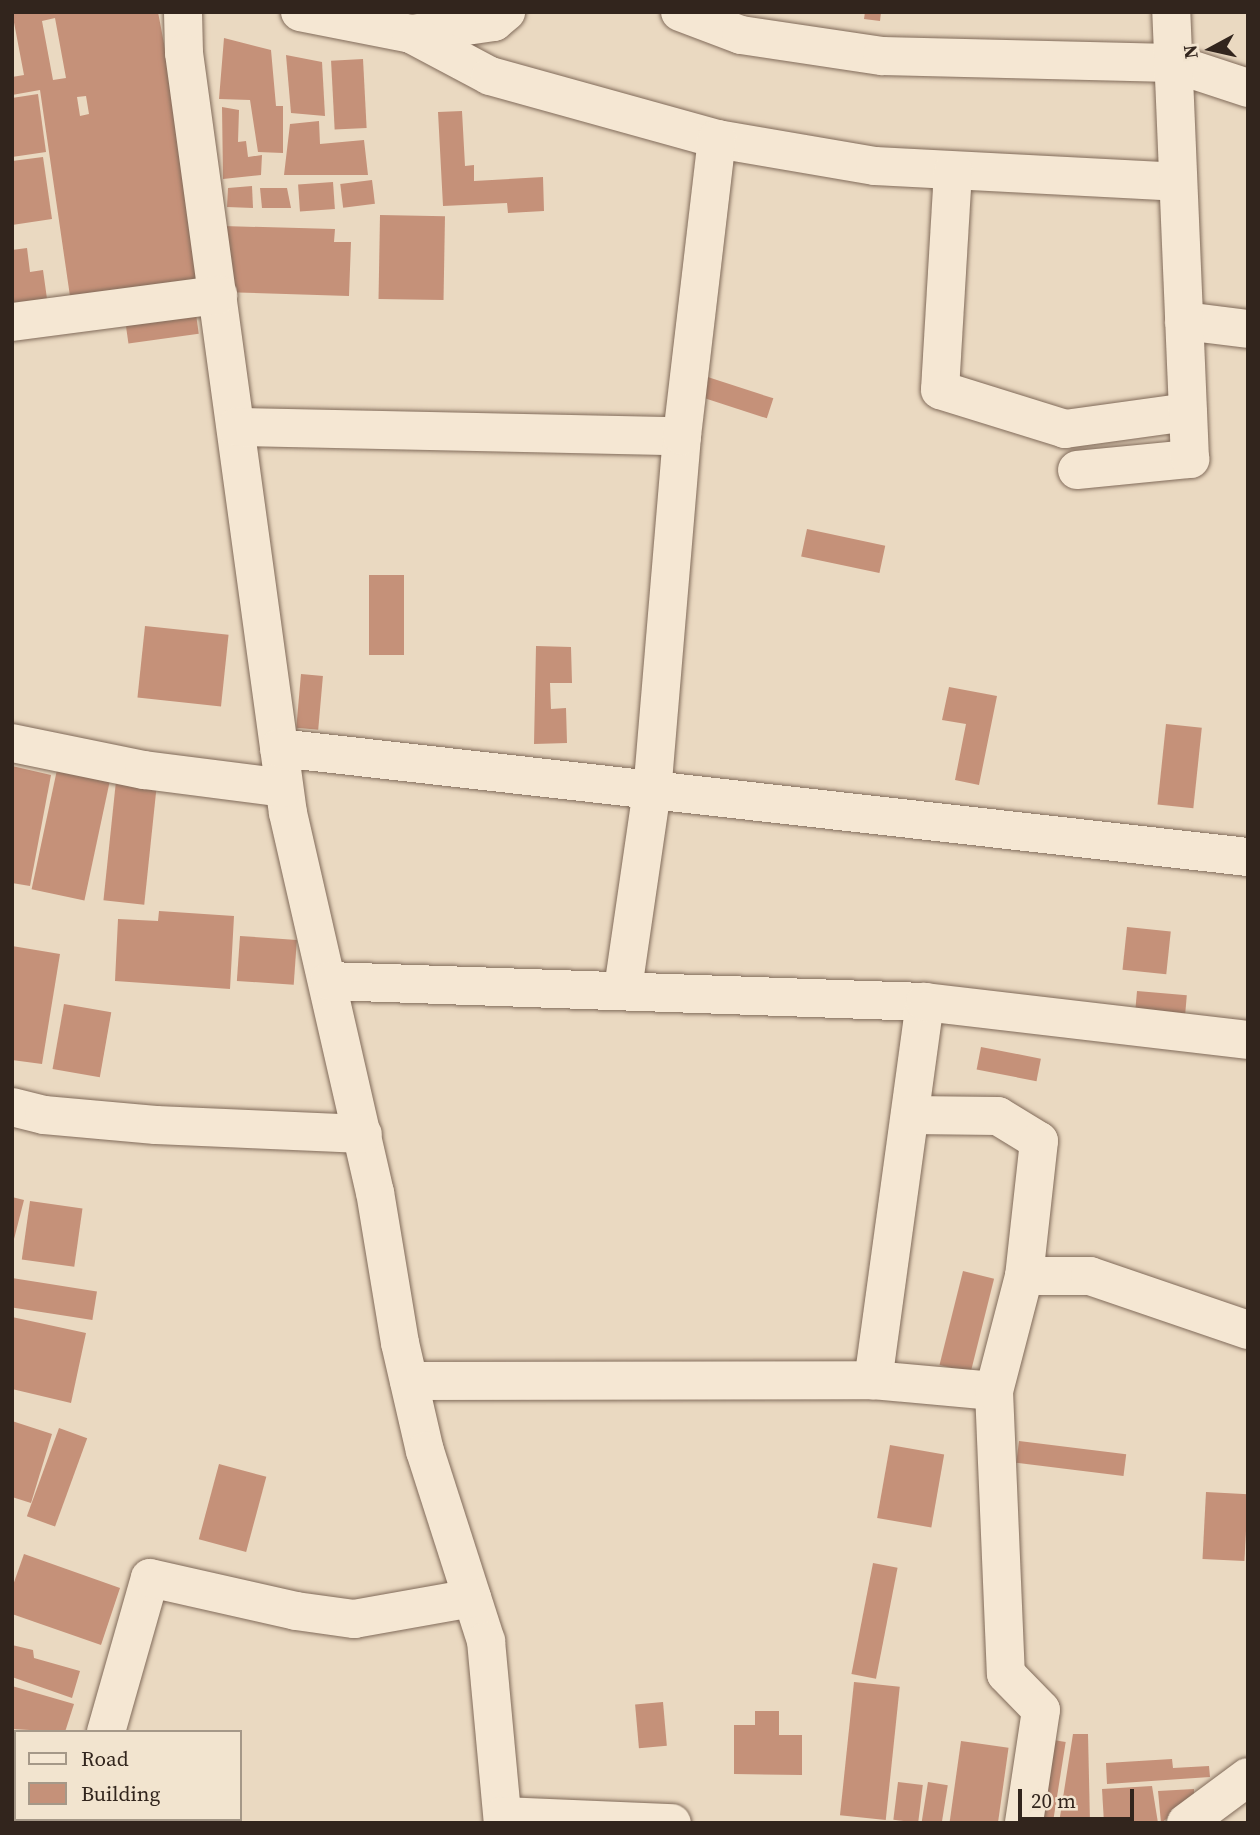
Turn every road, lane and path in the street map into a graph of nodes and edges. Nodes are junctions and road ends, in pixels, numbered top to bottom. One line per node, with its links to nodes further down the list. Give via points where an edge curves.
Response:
1 (183, 12): 12 (street, via 184,53)
2 (300, 12): 6 (street)
3 (506, 12): 6 (street, via 494,22)
4 (680, 12): 7 (street, via 741,35 882,56)
5 (1171, 12): 7 (street)
6 (411, 34): 9 (street, via 490,76)
7 (1172, 63): 8 (street); 11 (street)
8 (1248, 88)
9 (717, 139): 10 (street, via 875,166); 18 (street)
10 (953, 171): 11 (street); 16 (street, via 940,390 1065,429)
11 (1177, 182): 13 (street)
12 (218, 295): 14 (street); 17 (street)
13 (1184, 321): 15 (street); 16 (street)
14 (12, 322)
15 (1248, 329)
16 (1188, 412): 19 (street, via 1190,459)
17 (236, 427): 18 (street); 21 (street)
18 (682, 436): 23 (street)
19 (1077, 470)
20 (12, 743): 22 (street, via 144,770)
21 (279, 748): 22 (street); 23 (street)
22 (284, 788): 25 (street)
23 (652, 790): 24 (street); 26 (street)
24 (1248, 857)
25 (329, 981): 26 (street); 31 (street)
26 (623, 989): 27 (street)
27 (925, 1002): 28 (street); 30 (street)
28 (1248, 1040)
29 (12, 1107): 31 (street, via 44,1115 156,1125)
30 (910, 1115): 32 (street, via 998,1116 1039,1141); 34 (street)
31 (363, 1134): 35 (street)
32 (1024, 1276): 33 (street, via 1090,1276); 36 (street)
33 (1248, 1331)
34 (873, 1380): 35 (street); 36 (street)
35 (408, 1381): 37 (street)
36 (994, 1391): 42 (street, via 1006,1674 1041,1710)
37 (472, 1598): 38 (street, via 354,1619 296,1611 150,1578); 40 (street, via 486,1641)
38 (107, 1730)
39 (1248, 1777): 43 (street)
40 (503, 1819): 41 (street)
41 (672, 1823)
42 (1024, 1823)
43 (1186, 1823)

